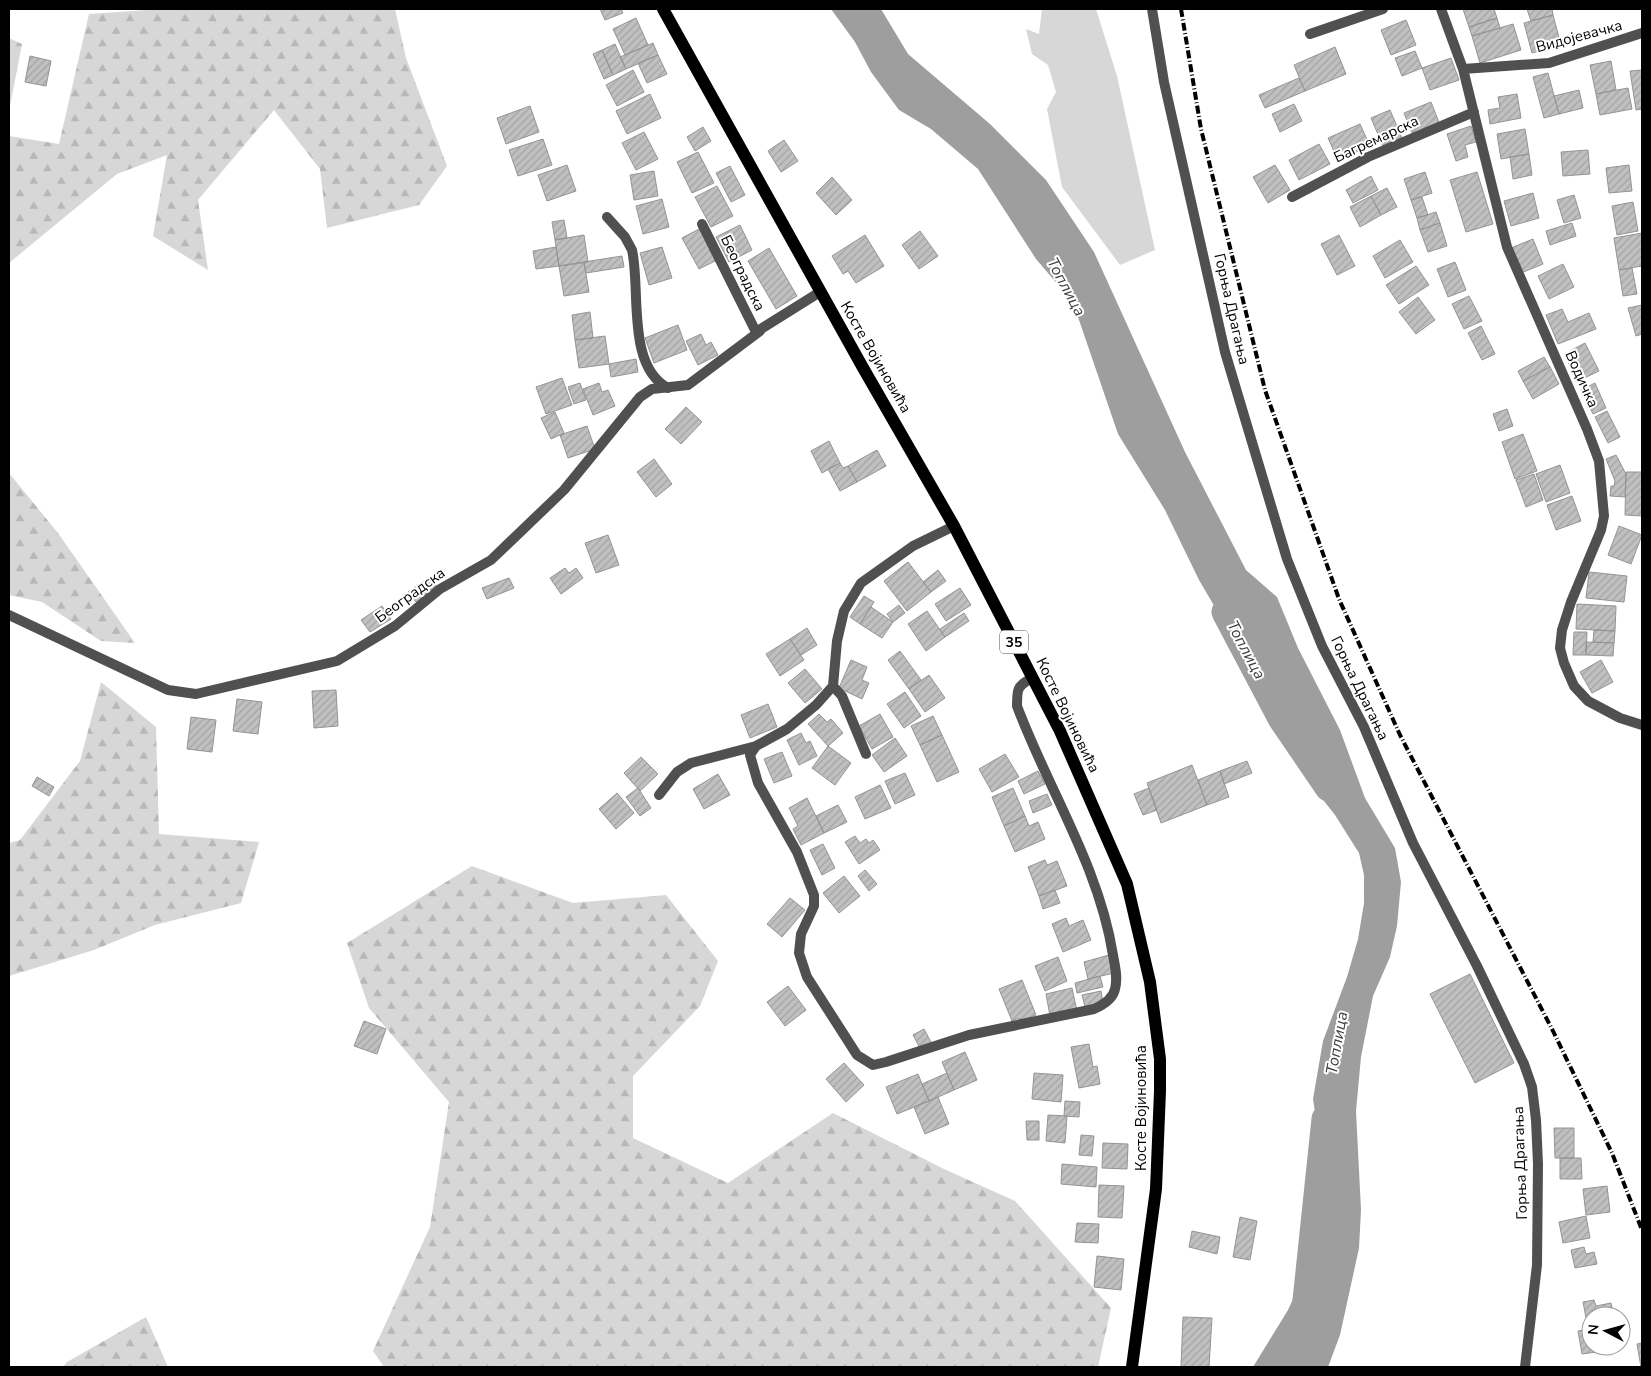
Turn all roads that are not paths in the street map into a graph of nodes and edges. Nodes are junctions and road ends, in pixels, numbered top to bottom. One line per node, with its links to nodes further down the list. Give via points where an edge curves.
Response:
1 (664, 9): 12 (main road, Косте Војиновића / 35)
2 (1152, 9): 24 (street, Горња Драгања, via 1164,82 1225,352 1287,559 1322,646 1364,726 1413,843 1477,966 1532,1087 1538,1164 1537,1265)
3 (1383, 9): 6 (street)
4 (1441, 9): 7 (street, Водичка)
5 (1642, 33): 7 (street, Видојевачка, via 1549,63)
6 (1310, 34)
7 (1463, 69): 8 (street, Водичка)
8 (1474, 112): 9 (street, Багремарска, via 1368,157); 19 (street, Водичка, via 1507,247 1599,461 1604,516 1562,630 1560,648 1564,663 1574,686 1588,701 1620,718)
9 (1292, 198)
10 (607, 217): 14 (street, via 632,250 640,342 653,378)
11 (702, 224): 13 (street, Београдска, via 753,329)
12 (820, 292): 13 (street, Београдска); 15 (main road, Косте Војиновића / 35)
13 (760, 331): 14 (street, Београдска, via 688,385)
14 (668, 389): 16 (street, Београдска, via 652,389 640,397 564,490 490,560 440,589 394,626 338,661 196,694 168,690)
15 (954, 526): 17 (main road, Косте Војиновића / 35); 18 (street, via 913,546 861,583 844,611 837,641)
16 (9, 615)
17 (1032, 678): 20 (street, via 1021,684 1017,706 1076,837 1108,926 1115,989 1104,1004 1094,1009 969,1035 874,1065 857,1055 807,977 799,953 801,934 814,906 814,895 797,852 758,783 750,755); 23 (main road, Косте Војиновића / 35, via 1060,731 1120,864 1151,989 1160,1059 1158,1159)
18 (833, 686): 20 (street, via 787,729); 21 (street, via 842,696)
19 (1642, 725)
20 (756, 746): 22 (street, via 691,763 677,772)
21 (866, 754)
22 (659, 794)
23 (1132, 1367)
24 (1526, 1367)

